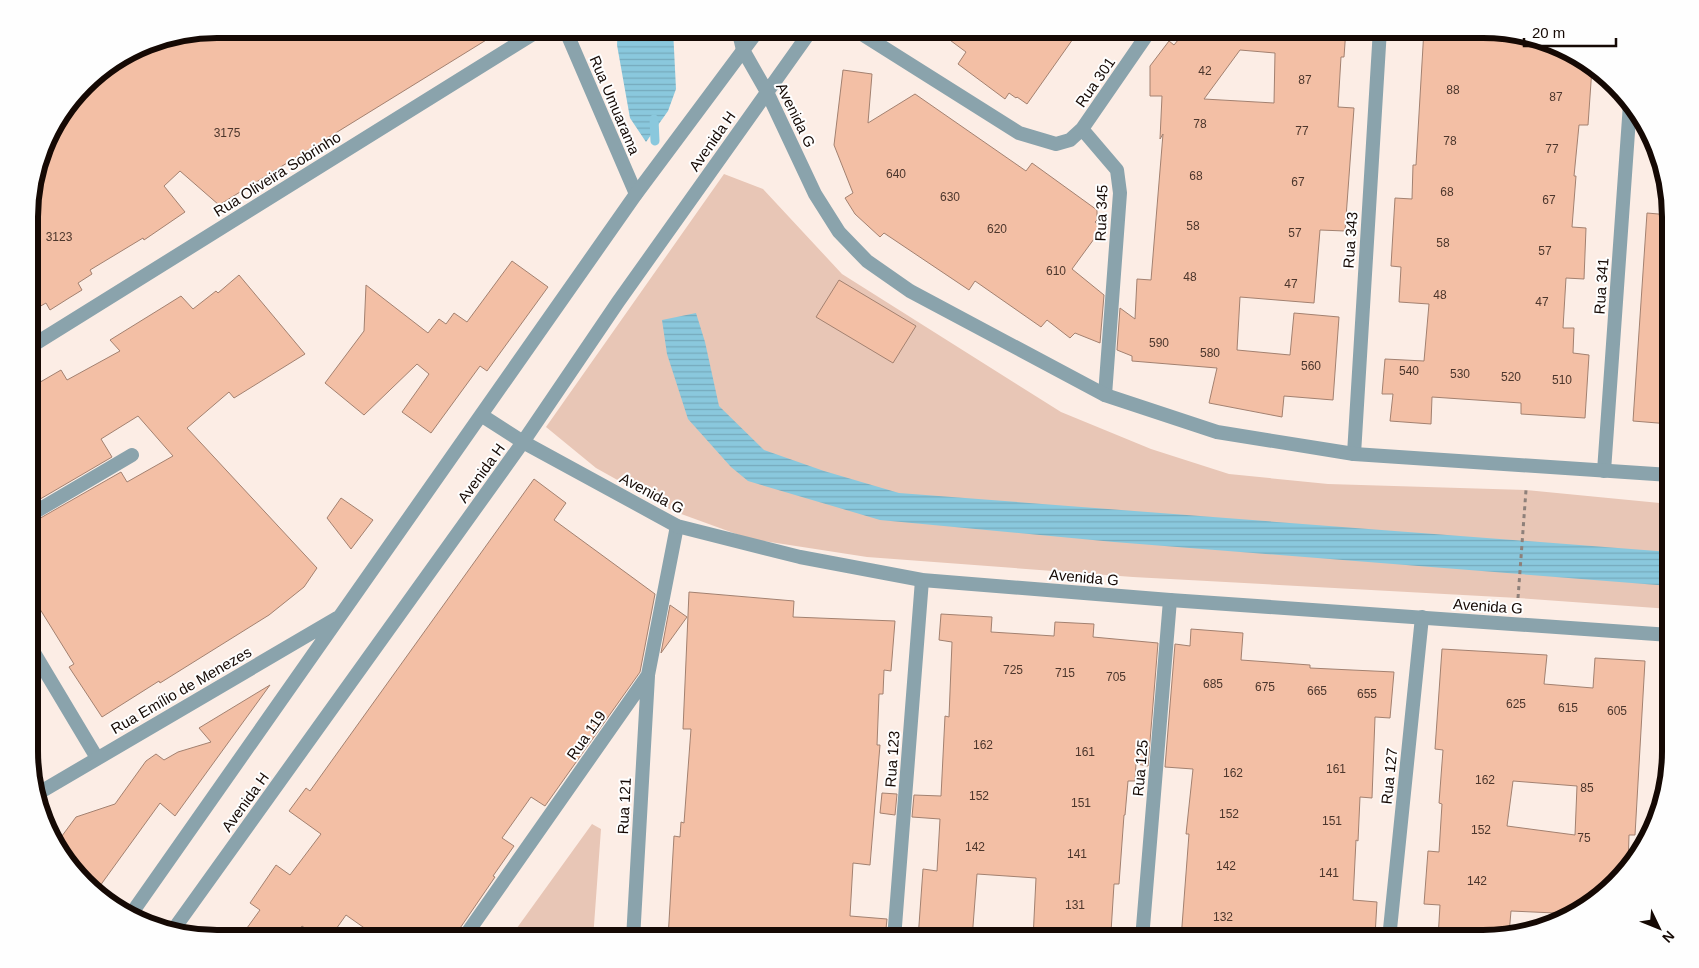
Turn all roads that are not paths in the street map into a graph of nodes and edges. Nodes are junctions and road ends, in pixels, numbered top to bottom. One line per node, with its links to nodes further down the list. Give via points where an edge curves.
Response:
1 (527, 38): 14 (street, Rua Oliveira Sobrinho)
2 (569, 38): 13 (street, Rua Umuarama)
3 (740, 38): 9 (street)
4 (752, 38): 9 (street, Avenida H)
5 (806, 38): 10 (street, Avenida H)
6 (868, 38): 12 (street, via 1018,133 1056,144 1070,140)
7 (1145, 38): 12 (street, Rua 301)
8 (1379, 38): 18 (street, Rua 343)
9 (743, 50): 10 (street, Avenida G); 13 (street, Avenida H)
10 (767, 92): 15 (street, Avenida G, via 815,194 839,232 867,261 910,292); 17 (street, Avenida H)
11 (1629, 114): 20 (street, Rua 341)
12 (1082, 129): 15 (street, Rua 345, via 1117,170 1120,192)
13 (636, 194): 16 (street, Avenida H)
14 (38, 342)
15 (1105, 395): 18 (street, Avenida G, via 1217,432)
16 (481, 415): 17 (street, Avenida G); 26 (street, Avenida H)
17 (523, 442): 23 (street, Avenida G); 34 (street, Avenida H)
18 (1354, 454): 20 (street, Avenida G)
19 (132, 455): 22 (street)
20 (1604, 471): 21 (street, Avenida G)
21 (1661, 474)
22 (38, 510)
23 (677, 526): 24 (street, Avenida G, via 800,557); 30 (street, Rua 119)
24 (922, 580): 25 (street, Avenida G); 37 (street, Rua 123)
25 (1170, 600): 27 (street, Avenida G); 38 (street, Rua 125)
26 (342, 616): 31 (street, Rua Emílio de Menezes); 33 (street, Avenida H)
27 (1422, 617): 28 (street, Avenida G); 39 (street, Rua 127)
28 (1662, 634)
29 (38, 659): 31 (street)
30 (648, 675): 35 (street, Rua 119); 36 (street, Rua 121)
31 (97, 758): 32 (street, Rua Emílio de Menezes)
32 (42, 791)
33 (134, 910)
34 (176, 926)
35 (469, 930)
36 (634, 930)
37 (895, 930)
38 (1143, 930)
39 (1390, 930)

